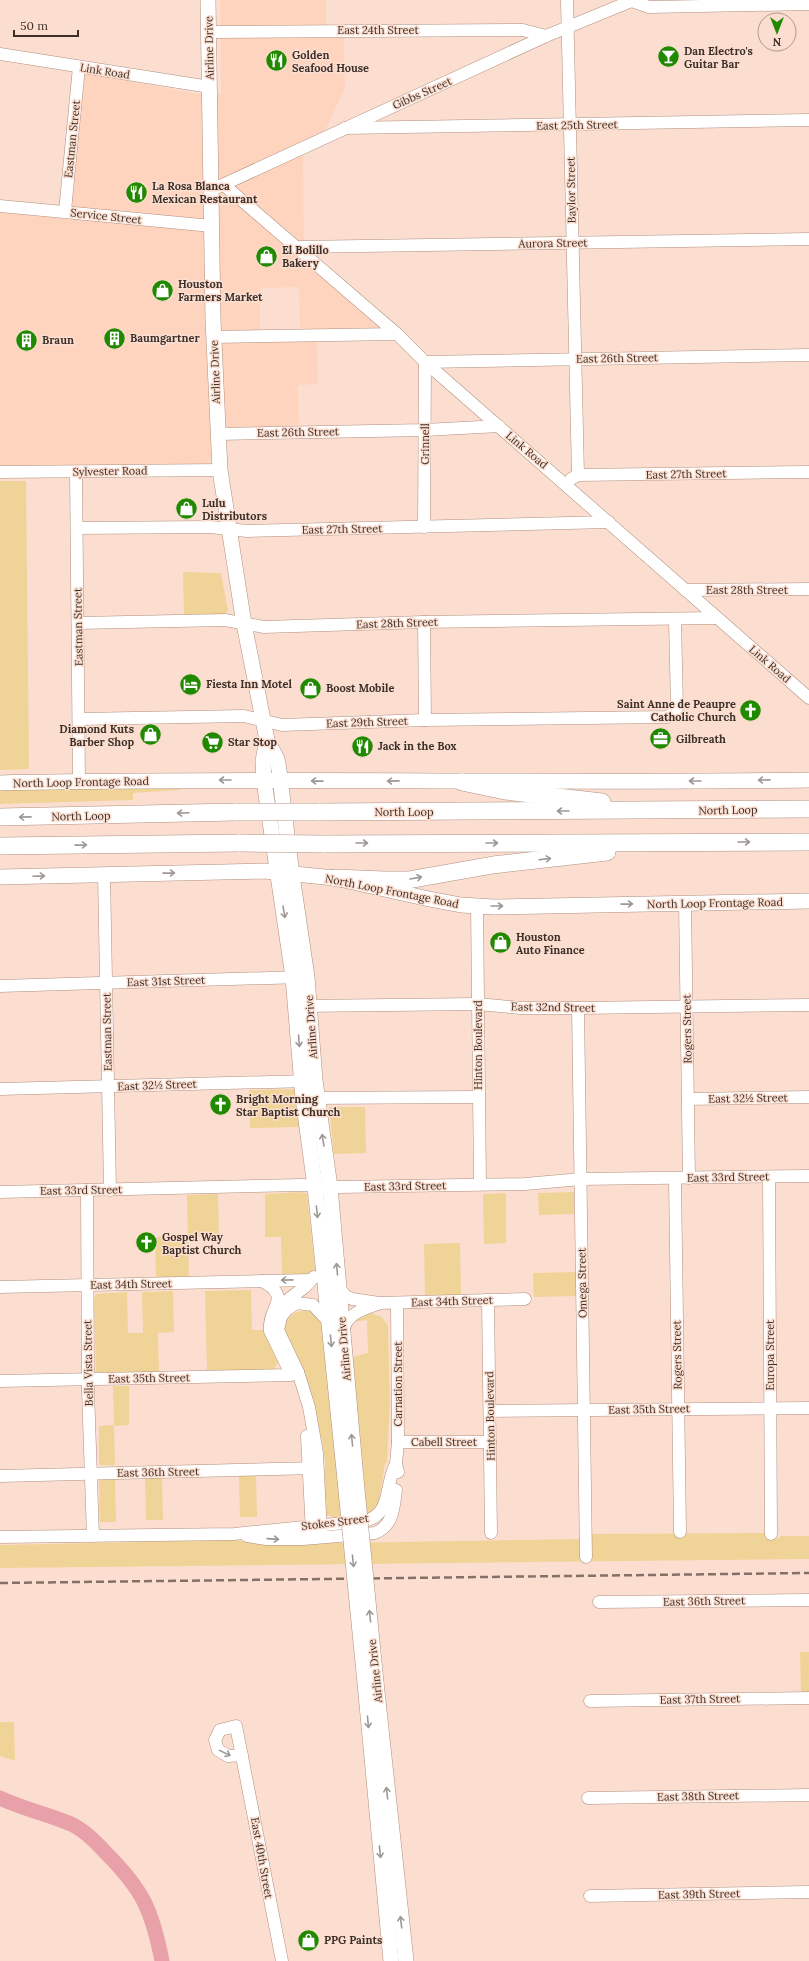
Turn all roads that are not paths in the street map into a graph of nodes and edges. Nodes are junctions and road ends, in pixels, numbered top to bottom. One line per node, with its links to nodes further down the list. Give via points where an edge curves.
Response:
1 (208, 0): 6 (main road, Airline Drive)
2 (567, 0): 5 (street, Baylor Street)
3 (633, 1): 4 (street, via 649,7); 5 (street, Gibbs Street)
4 (809, 4)
5 (568, 27): 7 (street, Gibbs Street); 12 (street, Baylor Street)
6 (209, 32): 7 (street, East 24th Street, via 523,30); 10 (main road, Airline Drive)
7 (546, 36): 13 (street, Gibbs Street)
8 (0, 54): 9 (street, Link Road)
9 (79, 67): 10 (street, Link Road); 18 (street, Eastman Street)
10 (210, 87): 15 (main road, Airline Drive)
11 (809, 120): 12 (street, East 25th Street)
12 (570, 125): 13 (street, East 25th Street); 21 (street, Baylor Street)
13 (345, 128): 14 (street, Gibbs Street)
14 (242, 177): 15 (street, Gibbs Street); 16 (street, via 242,196)
15 (218, 187): 16 (street, Link Road); 19 (main road, Airline Drive)
16 (245, 203): 22 (street, Link Road)
17 (0, 206): 18 (street, Service Street)
18 (65, 212): 19 (street, Service Street)
19 (212, 226): 24 (main road, Airline Drive)
20 (809, 239): 21 (street, Aurora Street)
21 (573, 243): 22 (street, Aurora Street); 26 (street, Baylor Street)
22 (297, 247): 23 (street, Link Road)
23 (397, 334): 24 (street); 27 (street, Link Road)
24 (214, 337): 30 (main road, Airline Drive)
25 (809, 355): 26 (street, East 26th Street)
26 (575, 359): 27 (street, East 26th Street); 35 (street, Baylor Street)
27 (425, 362): 28 (street, Link Road); 29 (street, Grinnell)
28 (499, 426): 29 (street, East 26th Street); 36 (street, Link Road)
29 (425, 430): 30 (street, East 26th Street); 38 (street, Grinnell)
30 (218, 434): 31 (main road, Airline Drive)
31 (220, 470): 33 (street, Sylvester Road); 40 (main road, Airline Drive)
32 (0, 472): 33 (street, Sylvester Road)
33 (76, 472): 39 (street, Eastman Street)
34 (809, 472): 35 (street, East 27th Street)
35 (578, 475): 36 (street)
36 (565, 483): 37 (street, Link Road)
37 (608, 522): 38 (street, East 27th Street); 42 (street, Link Road)
38 (424, 527): 40 (street, East 27th Street, via 247,531)
39 (76, 528): 40 (street, East 27th Street); 46 (street, Eastman Street)
40 (228, 529): 47 (main road, Airline Drive)
41 (809, 589): 42 (street, East 28th Street)
42 (685, 590): 43 (street, Link Road)
43 (716, 618): 44 (street, East 28th Street); 48 (street, Link Road)
44 (675, 619): 45 (street, East 28th Street); 50 (street, East 29th Street, via 677,708 670,716)
45 (424, 622): 47 (street, East 28th Street, via 264,627); 50 (street)
46 (78, 623): 47 (street, East 28th Street, via 225,620); 49 (street, Eastman Street)
47 (244, 624): 51 (main road, Airline Drive)
48 (809, 698)
49 (79, 719): 51 (street, East 29th Street, via 244,716); 56 (street, Eastman Street)
50 (425, 720): 51 (street, East 29th Street, via 282,725)
51 (264, 721): 52 (main road, Airline Drive)
52 (267, 740): 54 (main road, Airline Drive, via 263,761); 55 (main road, Airline Drive, via 277,759)
53 (809, 780): 57 (main road, North Loop Frontage Road, one-way to 57)
54 (264, 781): 55 (main road, North Loop Frontage Road); 56 (main road, North Loop Frontage Road, one-way to 56); 66 (main road, Airline Drive)
55 (280, 781): 57 (main road, North Loop Frontage Road, one-way to 55); 66 (main road, Airline Drive)
56 (80, 782): 58 (main road, North Loop Frontage Road)
57 (462, 782): 60 (highway, via 505,791)
58 (0, 783)
59 (809, 809): 60 (highway, North Loop)
60 (686, 811): 61 (highway, North Loop, one-way to 61, bridge, via 236,812)
61 (0, 817)
62 (706, 842): 63 (highway, one-way to 63); 64 (highway, one-way to 62, bridge); 68 (highway, one-way to 62, via 408,880 493,865)
63 (809, 842)
64 (0, 846)
65 (104, 874): 66 (main road, North Loop Frontage Road, one-way to 66); 67 (main road, North Loop Frontage Road, one-way to 65); 73 (street, Eastman Street)
66 (285, 874): 68 (main road, North Loop Frontage Road); 72 (main road, Airline Drive)
67 (0, 877)
68 (335, 878): 71 (main road, North Loop Frontage Road, via 429,899)
69 (809, 901): 70 (main road, North Loop Frontage Road)
70 (685, 904): 71 (main road, North Loop Frontage Road, one-way to 70); 78 (street, Rogers Street)
71 (477, 906): 75 (street, Hinton Boulevard)
72 (300, 977): 73 (street, East 31st Street); 77 (main road, Airline Drive)
73 (106, 983): 74 (street, East 31st Street); 81 (street, Eastman Street)
74 (0, 986)
75 (478, 1004): 77 (street, East 32nd Street); 79 (street, East 32nd Street, via 521,1008); 83 (street, Hinton Boulevard)
76 (809, 1005): 78 (street, East 32nd Street)
77 (303, 1006): 80 (main road, Airline Drive)
78 (686, 1006): 79 (street, East 32nd Street); 86 (street, Rogers Street)
79 (578, 1008): 90 (street, Omega Street)
80 (308, 1081): 81 (street, East 32½ Street); 85 (main road, Airline Drive)
81 (108, 1087): 82 (street, East 32½ Street); 95 (street, Eastman Street)
82 (0, 1089)
83 (478, 1097): 85 (street); 92 (street, Hinton Boulevard)
84 (809, 1097): 86 (street, East 32½ Street)
85 (310, 1098): 93 (main road, Airline Drive)
86 (688, 1099): 89 (street, Rogers Street)
87 (769, 1176): 88 (street, East 33rd Street); 89 (street, East 33rd Street); 113 (street, Europa Street)
88 (809, 1176)
89 (689, 1178): 91 (street, East 33rd Street)
90 (581, 1179): 91 (street, East 33rd Street); 92 (street, East 33rd Street, via 525,1184); 116 (street, Omega Street)
91 (675, 1179): 115 (street, Rogers Street)
92 (480, 1184): 93 (street, East 33rd Street)
93 (322, 1187): 95 (street, East 33rd Street, via 301,1185); 97 (main road, Airline Drive, one-way to 97); 102 (main road, Airline Drive, one-way to 93)
94 (87, 1190): 95 (street, East 33rd Street); 96 (street, East 33rd Street); 100 (street, Bella Vista Street)
95 (110, 1190)
96 (0, 1192)
97 (323, 1267): 98 (street); 108 (main road, Airline Drive)
98 (311, 1280): 99 (street, East 34th Street, one-way to 99); 107 (street)
99 (262, 1281): 100 (street, East 34th Street); 107 (street, via 276,1292 278,1302)
100 (86, 1285): 101 (street, East 34th Street); 111 (street, Bella Vista Street)
101 (0, 1287)
102 (338, 1288): 106 (street, East 34th Street, via 352,1299); 109 (main road, Airline Drive)
103 (525, 1299): 104 (street, East 34th Street)
104 (488, 1300): 105 (street, East 34th Street); 117 (street, Hinton Boulevard)
105 (397, 1303): 106 (street, East 34th Street); 118 (street, Carnation Street)
106 (379, 1304): 109 (street, East 34th Street, via 358,1312 347,1320)
107 (275, 1309): 110 (street, Airline Drive, via 270,1331)
108 (329, 1322): 110 (street, Airline Drive, via 313,1305 297,1303 287,1309 278,1330); 124 (main road, Airline Drive, one-way to 124)
109 (342, 1335): 124 (main road, Airline Drive, one-way to 109)
110 (294, 1374): 111 (street, East 35th Street); 121 (street, Airline Drive, via 310,1414 315,1437)
111 (88, 1379): 112 (street, East 35th Street); 122 (street, Bella Vista Street)
112 (0, 1381)
113 (771, 1408): 114 (street, East 35th Street); 115 (street, East 35th Street); 129 (street, Europa Street)
114 (809, 1408)
115 (678, 1409): 116 (street, East 35th Street); 126 (street, Rogers Street)
116 (584, 1410): 117 (street, East 35th Street); 133 (street, Omega Street)
117 (490, 1411): 119 (street, Hinton Boulevard)
118 (398, 1442): 119 (street, Cabell Street); 120 (street, Carnation Street)
119 (490, 1442): 127 (street, Hinton Boulevard)
120 (396, 1464): 125 (street, Stokes Street, via 390,1474 386,1505 380,1513 364,1521); 132 (street, Stokes Street, via 399,1472 387,1525 379,1532 370,1534)
121 (313, 1468): 122 (street, East 36th Street); 125 (street, Airline Drive)
122 (90, 1474): 123 (street, East 36th Street); 130 (street, Bella Vista Street)
123 (0, 1476)
124 (351, 1480): 136 (main road, Airline Drive, bridge)
125 (315, 1525): 128 (street, Stokes Street); 132 (street, Airline Drive)
126 (680, 1532)
127 (491, 1533)
128 (234, 1534): 130 (street, Stokes Street); 132 (street, Stokes Street, one-way to 132, via 266,1539)
129 (771, 1534)
130 (94, 1536): 131 (street, Stokes Street)
131 (0, 1537)
132 (317, 1538)
133 (586, 1557)
134 (809, 1600): 135 (street, East 36th Street)
135 (599, 1602)
136 (371, 1683): 145 (main road, Airline Drive, one-way to 145); 146 (main road, Airline Drive, one-way to 136)
137 (809, 1698): 138 (street, East 37th Street)
138 (590, 1700)
139 (242, 1755): 139 (street, East 40th Street, one-way to 139, via 236,1726 220,1730 215,1740 218,1750 228,1756); 144 (street, East 40th Street)
140 (809, 1795): 141 (street, East 38th Street)
141 (588, 1798)
142 (809, 1892): 143 (street, East 39th Street)
143 (590, 1896)
144 (282, 1961)
145 (391, 1961)
146 (406, 1961)

